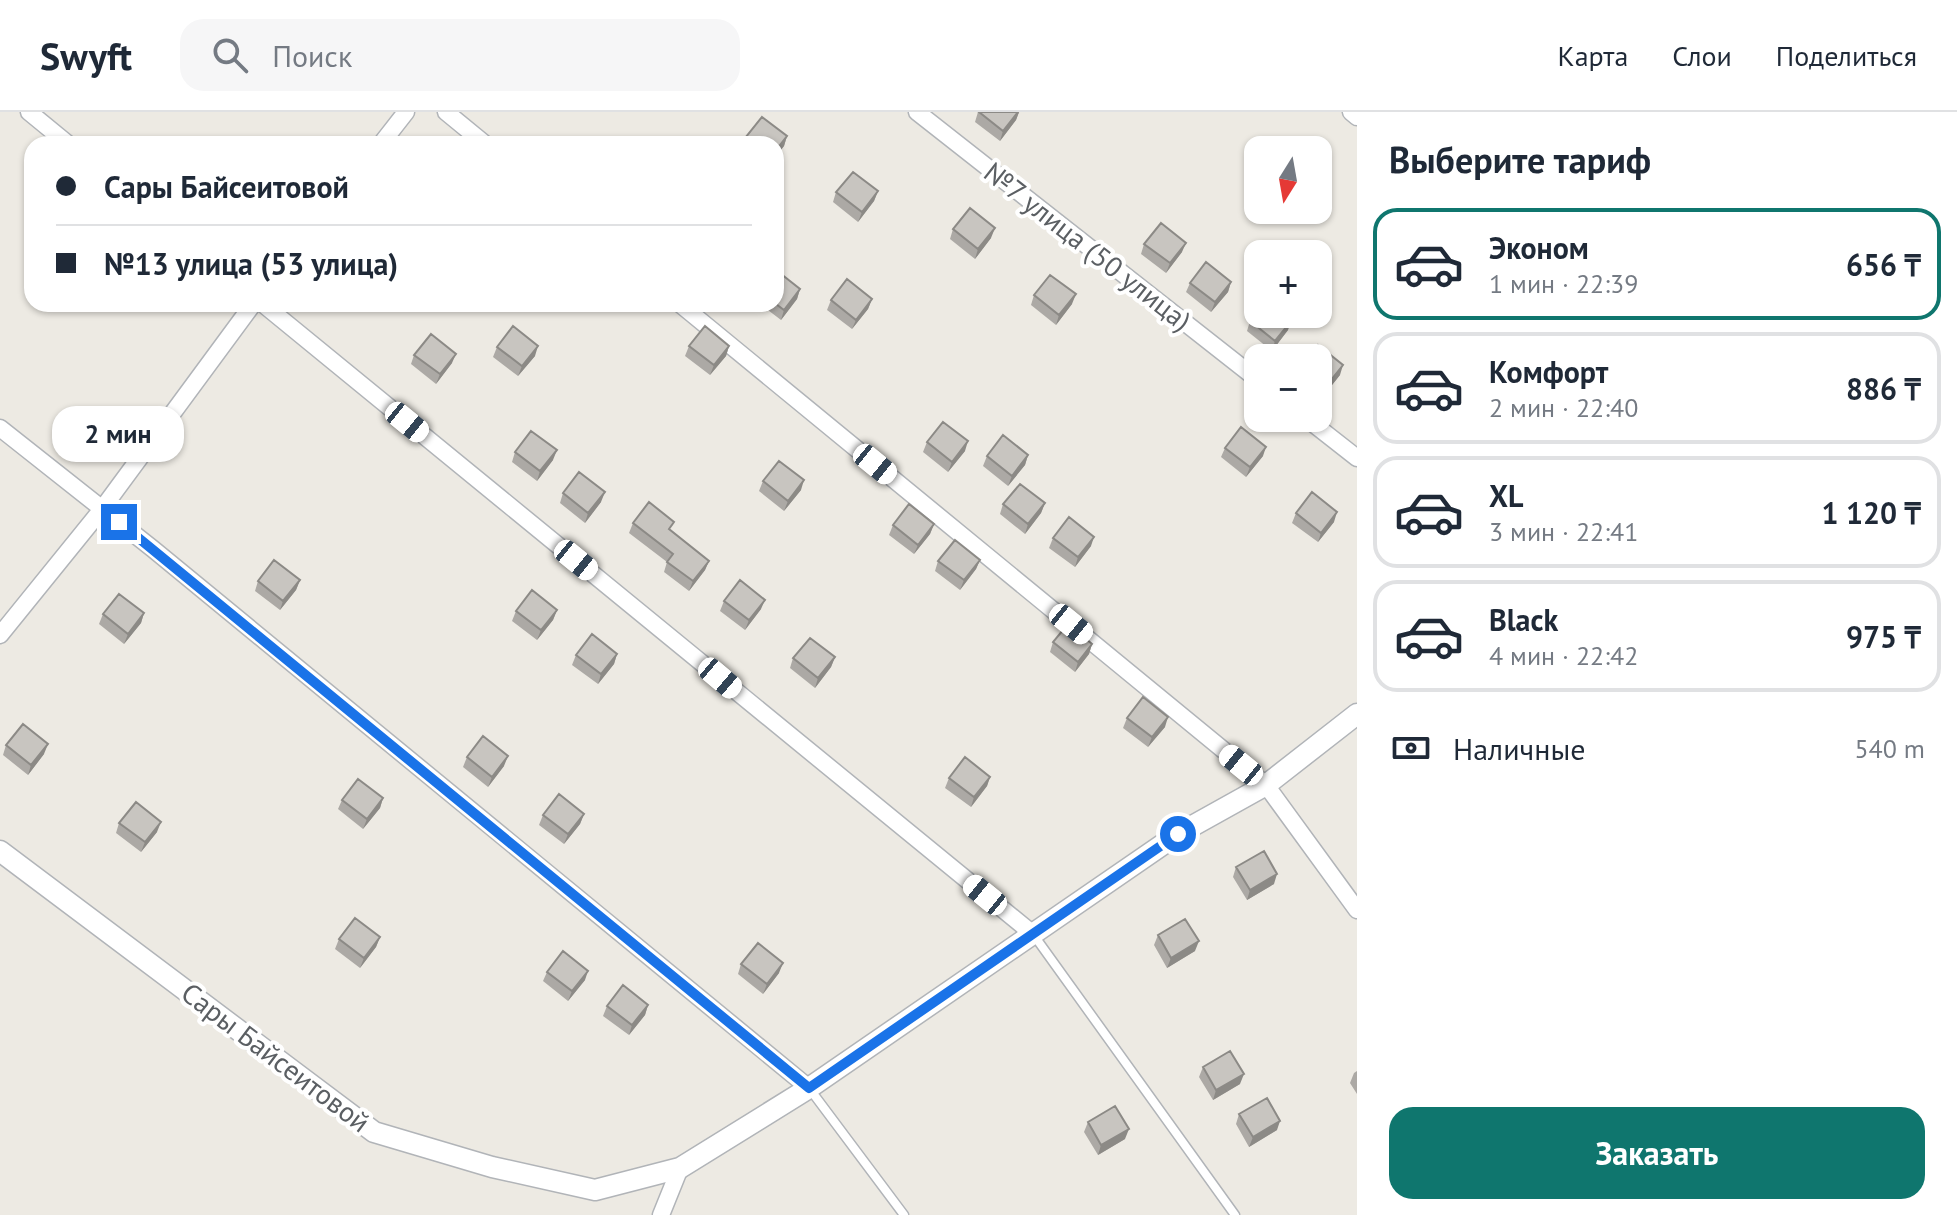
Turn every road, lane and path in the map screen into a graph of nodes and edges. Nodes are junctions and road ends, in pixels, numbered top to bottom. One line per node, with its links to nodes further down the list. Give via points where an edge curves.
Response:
1 (29, 112): 7 (street)
2 (406, 112): 8 (street)
3 (446, 112): 9 (street)
4 (917, 112): 13 (street, №7 улица (50 улица))
5 (1351, 112): 6 (street)
6 (1357, 117)
7 (58, 136)
8 (387, 136)
9 (475, 136)
10 (247, 312): 17 (street)
11 (273, 312): 23 (street)
12 (690, 312): 20 (street)
13 (1244, 369)
14 (0, 428): 17 (street)
15 (1324, 432): 16 (street)
16 (1357, 458)
17 (102, 509): 18 (street); 24 (street)
18 (0, 635)
19 (1357, 714): 20 (street, Сары Байсеитовой)
20 (1266, 785): 22 (street); 23 (street, Сары Байсеитовой, via 1178,834)
21 (0, 851): 25 (street, Сары Байсеитовой, via 374,1132 595,1190)
22 (1357, 910)
23 (1033, 934): 24 (street, Сары Байсеитовой); 28 (lane)
24 (809, 1088): 25 (street, Сары Байсеитовой); 27 (lane)
25 (680, 1168): 26 (street)
26 (661, 1215)
27 (904, 1215)
28 (1235, 1215)

